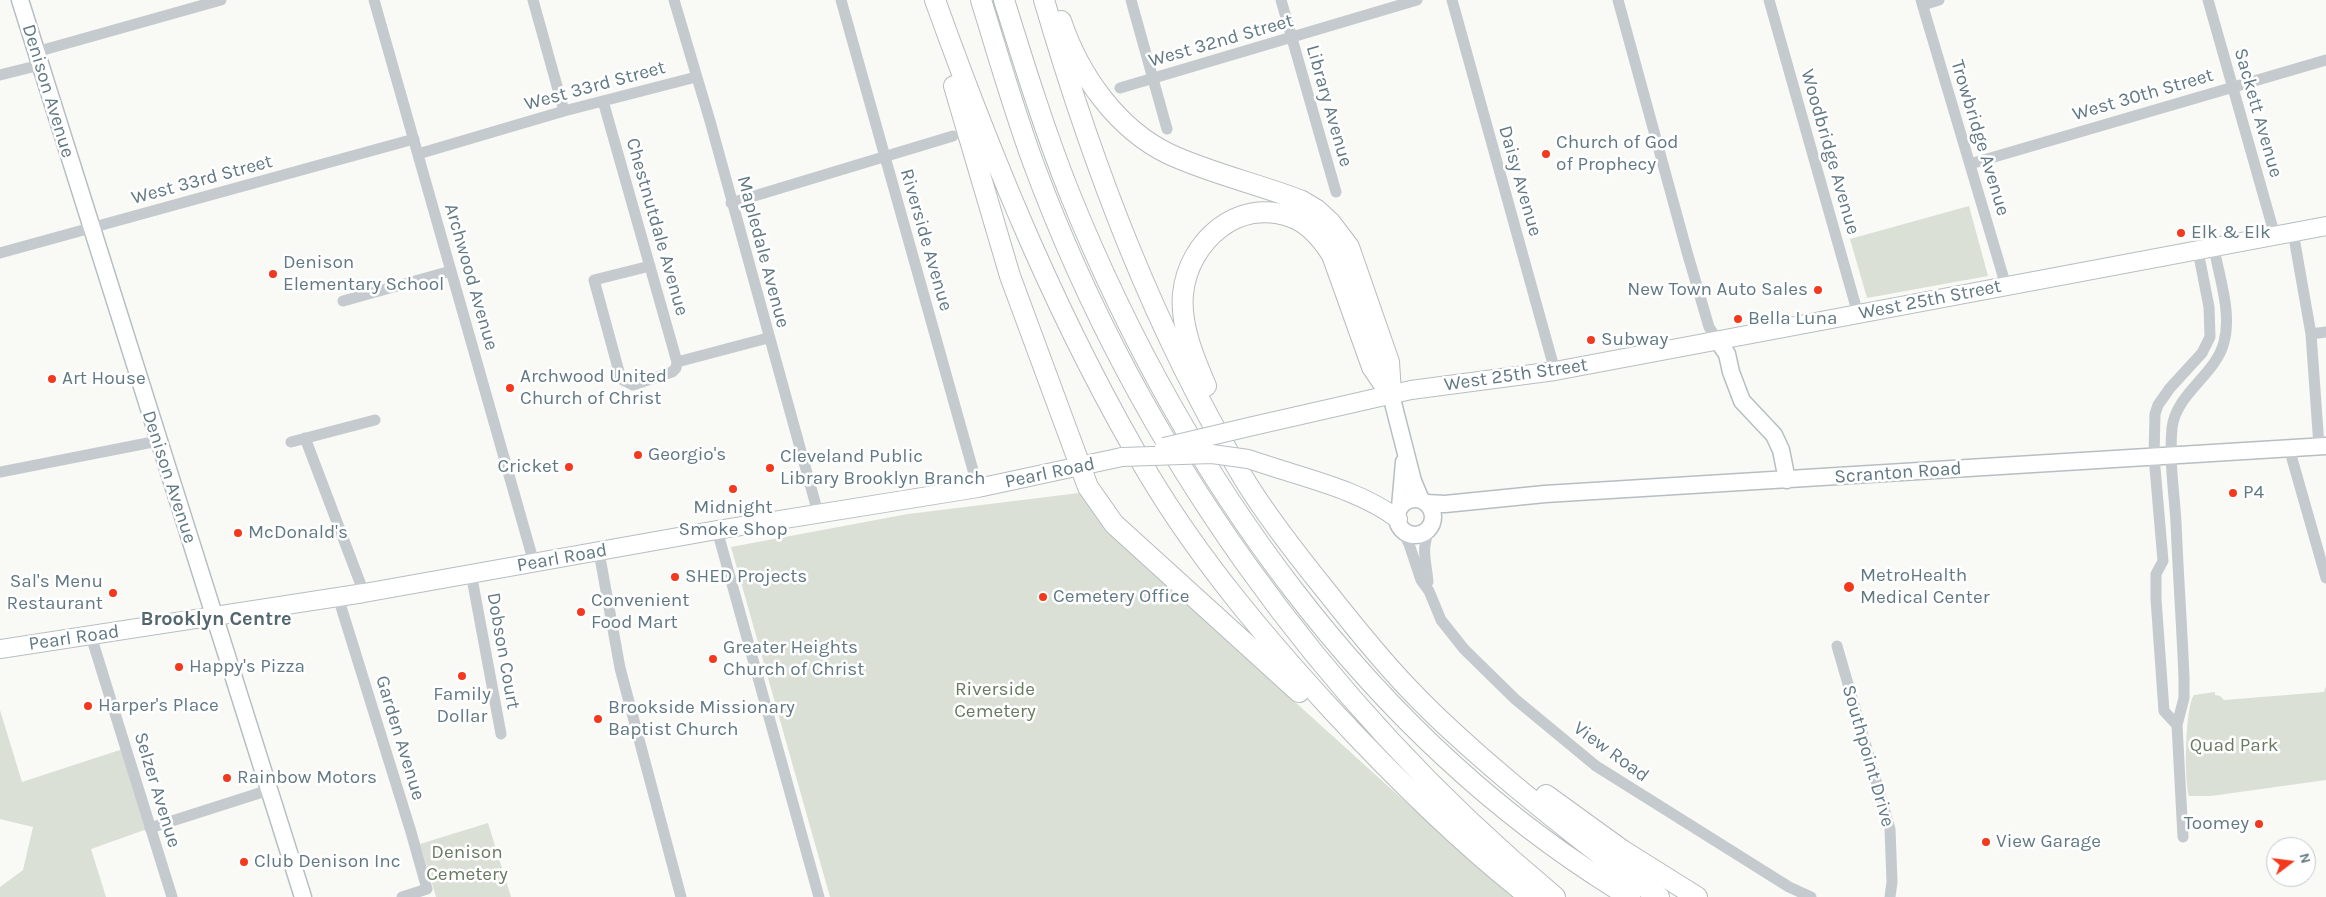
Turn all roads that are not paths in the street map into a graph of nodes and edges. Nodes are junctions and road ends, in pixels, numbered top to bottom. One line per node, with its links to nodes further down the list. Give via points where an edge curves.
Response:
1 (20, 0): 23 (street, Denison Avenue)
2 (221, 0): 23 (street)
3 (374, 0): 34 (street, Archwood Avenue)
4 (533, 0): 31 (street)
5 (674, 0): 26 (street, Mapledale Avenue)
6 (841, 0): 36 (street, Riverside Avenue)
7 (930, 0): 69 (highway, via 1010,276)
8 (935, 0): 98 (highway, via 988,143 1053,294 1088,365 1149,474 1198,550 1238,603)
9 (981, 0): 108 (highway, via 1035,166 1074,260 1114,345 1195,489 1242,560 1357,705 1428,782 1486,838)
10 (1004, 0): 109 (highway, via 1055,155 1118,301 1168,399 1266,553 1341,649 1448,759 1571,859)
11 (1044, 0): 81 (highway, via 1087,140 1155,309 1225,446)
12 (1054, 0): 59 (highway, via 1084,70 1103,99 1133,130 1168,153 1191,163 1302,202 1330,222 1349,247 1357,266 1389,362)
13 (1131, 0): 27 (street)
14 (1281, 0): 22 (street, Library Avenue)
15 (1417, 0): 22 (street, West 32nd Street)
16 (1452, 0): 58 (street, Daisy Avenue)
17 (1618, 0): 56 (street, via 1687,252 1709,327)
18 (1769, 0): 50 (street, Woodbridge Avenue)
19 (1939, 0): 21 (street)
20 (2208, 0): 28 (street, Sackett Avenue)
21 (1922, 2): 37 (street, Trowbridge Avenue)
22 (1292, 39): 27 (street, West 32nd Street); 38 (street, Library Avenue)
23 (38, 58): 25 (street); 41 (street, Denison Avenue)
24 (2326, 60): 28 (street, West 30th Street)
25 (0, 75)
26 (696, 77): 30 (street, West 33rd Street); 39 (street, Mapledale Avenue)
27 (1152, 79): 29 (street, West 32nd Street); 32 (street)
28 (2232, 87): 37 (street, West 30th Street); 43 (street, Sackett Avenue)
29 (1120, 88)
30 (603, 101): 31 (street, West 33rd Street); 46 (street, Chestnutdale Avenue)
31 (564, 111): 35 (street, West 33rd Street)
32 (1167, 129)
33 (953, 136): 36 (street)
34 (414, 139): 35 (street, Archwood Avenue); 41 (street, West 33rd Street)
35 (418, 154): 47 (street, Archwood Avenue)
36 (884, 157): 39 (street); 72 (street, Riverside Avenue)
37 (1970, 164): 48 (street, Trowbridge Avenue)
38 (1336, 192)
39 (731, 203): 55 (street, Mapledale Avenue)
40 (2326, 226): 42 (main road, West 25th Street)
41 (90, 228): 45 (street, West 33rd Street); 62 (street, Denison Avenue)
42 (2293, 232): 43 (main road, West 25th Street); 54 (street)
43 (2275, 236): 44 (main road, West 25th Street)
44 (2206, 250): 48 (main road, West 25th Street); 51 (street); 52 (street, via 2224,305)
45 (0, 253)
46 (650, 266): 57 (street, Chestnutdale Avenue); 57 (street, via 594,280 621,379 634,385 672,372)
47 (450, 271): 49 (street); 85 (street, Archwood Avenue)
48 (2006, 286): 50 (main road, West 25th Street)
49 (343, 301)
50 (1858, 314): 56 (main road, West 25th Street)
51 (2211, 326): 52 (street); 67 (street, via 2210,337 2202,353 2158,405 2153,431)
52 (2226, 327): 67 (street, via 2225,341 2218,357 2176,413)
53 (2326, 332): 54 (street)
54 (2311, 334): 64 (street)
55 (768, 338): 57 (street); 75 (street, Mapledale Avenue)
56 (1718, 341): 58 (main road, West 25th Street); 71 (street, via 1727,354 1742,401 1774,435)
57 (677, 362)
58 (1555, 371): 59 (main road, West 25th Street)
59 (1391, 395): 66 (street); 68 (main road, West 25th Street, bridge); 81 (highway, via 1372,367 1332,255 1310,228 1276,212 1258,213 1222,225 1196,252 1187,271 1182,295 1187,335 1201,375 1236,452)
60 (375, 420): 61 (street)
61 (305, 438): 63 (street); 89 (street)
62 (158, 441): 70 (street); 92 (street, Denison Avenue)
63 (291, 442)
64 (2322, 446): 65 (street, Scranton Road)
65 (2289, 448): 67 (street, Scranton Road); 87 (street)
66 (1406, 452): 74 (street, via 1413,481); 76 (street)
67 (2162, 456): 71 (street, Scranton Road); 77 (street); 78 (street)
68 (1114, 459): 69 (main road, Pearl Road); 76 (main road, bridge, via 1192,454 1248,459 1340,488)
69 (1078, 466): 72 (main road, Pearl Road); 98 (highway, via 1088,487 1114,524)
70 (0, 472)
71 (1787, 480): 73 (street, Scranton Road)
72 (978, 488): 75 (main road, Pearl Road)
73 (1470, 501): 74 (street, Scranton Road); 79 (street, Scranton Road, via 1448,512)
74 (1424, 502): 76 (street, via 1409,500); 79 (street, via 1433,513)
75 (818, 513): 80 (main road, Pearl Road)
76 (1400, 519): 79 (street, via 1407,533 1419,535); 88 (street, View Road, via 1421,580)
77 (2176, 523): 78 (street); 83 (street)
78 (2160, 524): 84 (street)
79 (1430, 527): 88 (street, View Road, via 1423,556)
80 (717, 530): 82 (main road, Pearl Road); 106 (street)
81 (1290, 544): 91 (highway)
82 (599, 552): 85 (main road, Pearl Road); 105 (street, via 620,668)
83 (2177, 560): 84 (street); 96 (street, via 2184,693)
84 (2163, 561): 96 (street, via 2156,574 2156,599 2164,711)
85 (534, 563): 86 (main road, Pearl Road)
86 (471, 574): 89 (main road, Pearl Road); 97 (street, Dobson Court)
87 (2326, 578)
88 (1429, 591): 112 (street, View Road, via 1441,620 1464,649 1515,699 1596,766 1789,887)
89 (364, 593): 90 (main road, Pearl Road)
90 (338, 597): 92 (main road, Pearl Road); 104 (street, Garden Avenue, via 427,889)
91 (1345, 615): 110 (highway, via 1409,689 1476,753 1589,846); 111 (highway, via 1430,698 1496,755 1622,850)
92 (213, 617): 93 (main road, Pearl Road); 99 (street, Denison Avenue)
93 (91, 636): 95 (main road, Pearl Road); 100 (street, Selzer Avenue)
94 (1837, 646): 113 (street, Southpoint Drive, via 1890,829)
95 (0, 649)
96 (2177, 725): 101 (street)
97 (501, 734)
98 (1387, 770): 107 (highway)
99 (269, 790): 100 (street); 103 (street, Denison Avenue)
100 (150, 828): 102 (street, Selzer Avenue)
101 (2182, 837)
102 (172, 897)
103 (303, 897)
104 (402, 897)
105 (681, 897)
106 (819, 897)
107 (1530, 897)
108 (1555, 897)
109 (1630, 897)
110 (1659, 897)
111 (1697, 897)
112 (1812, 897)
113 (1890, 897)

